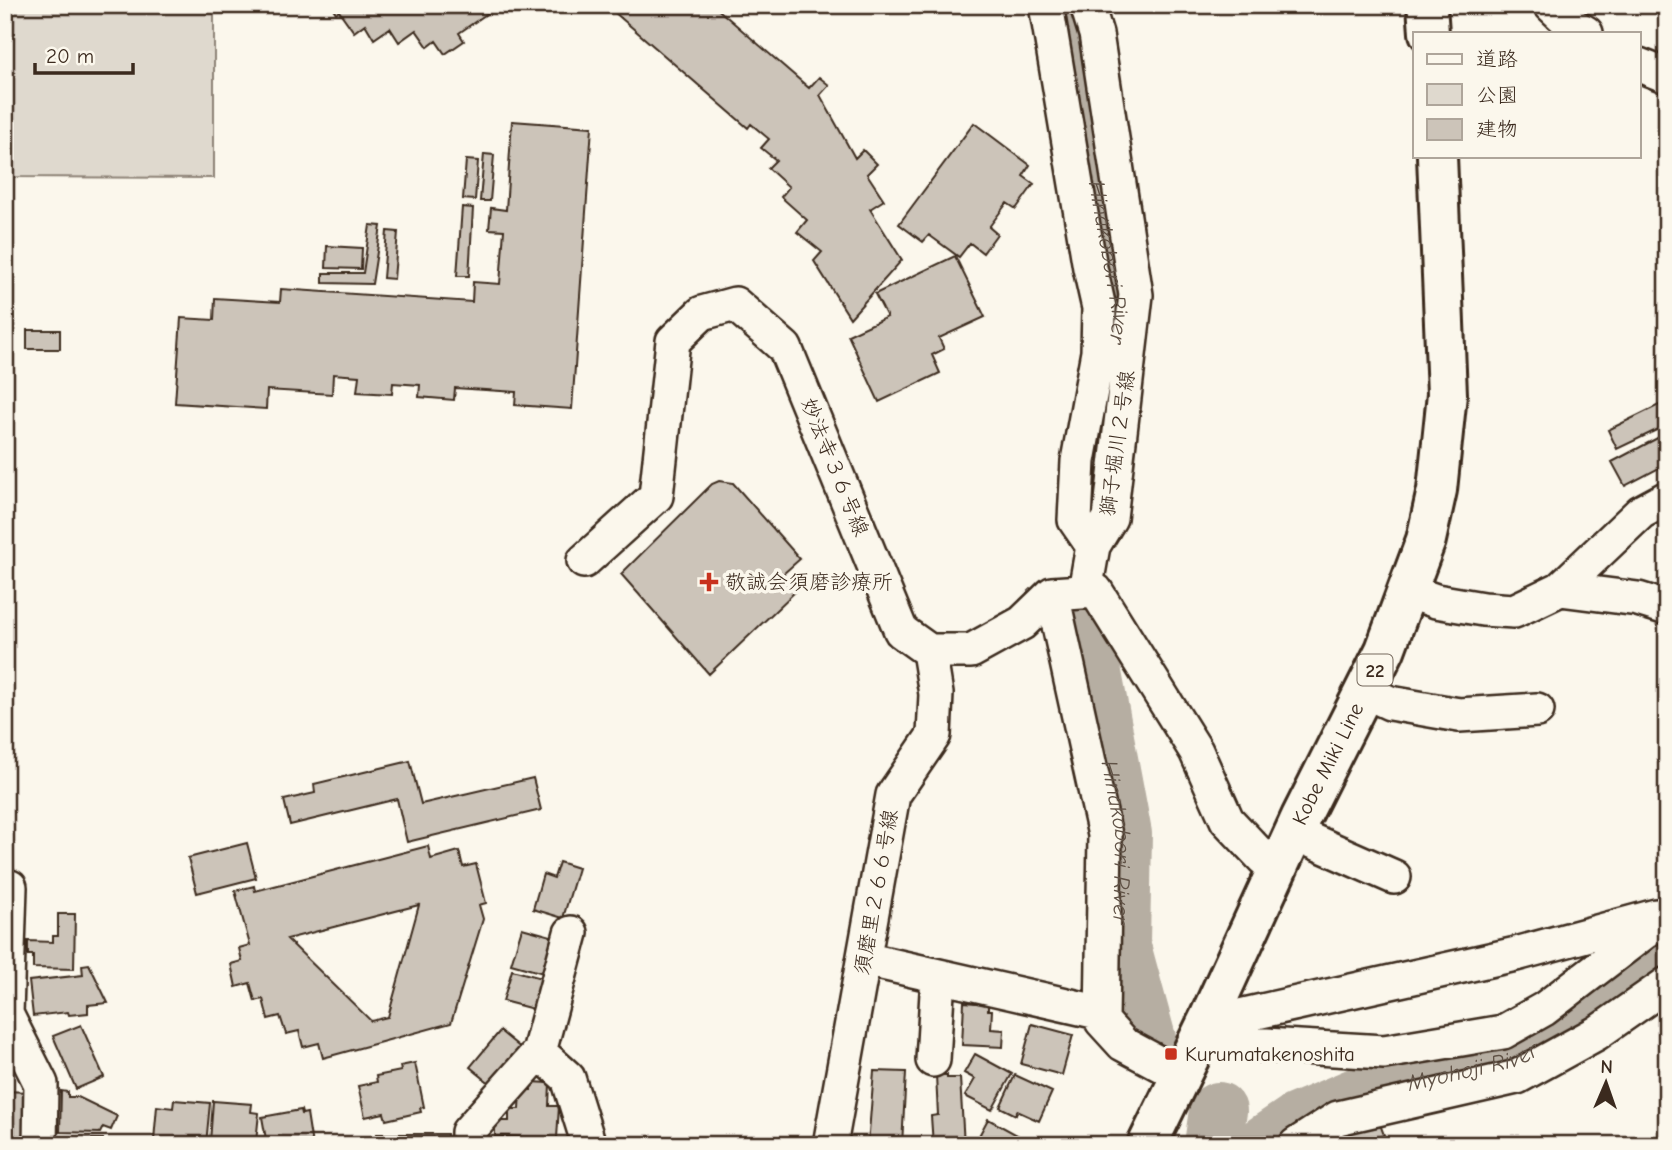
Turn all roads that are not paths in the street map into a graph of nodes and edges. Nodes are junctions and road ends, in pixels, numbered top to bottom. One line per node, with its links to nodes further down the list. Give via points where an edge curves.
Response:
1 (1046, 5): 11 (street, via 1099,308 1097,352 1078,461 1075,520)
2 (1087, 5): 11 (street, 獅子堀川２号線, via 1096,34 1136,295 1110,518)
3 (1427, 5): 5 (main road)
4 (1550, 5): 6 (street)
5 (1429, 32)
6 (1584, 32)
7 (1640, 65): 8 (street)
8 (1667, 76)
9 (1437, 158): 15 (main road, Kobe Miki Line / 22, via 1447,394 1437,490 1426,540)
10 (1667, 498): 13 (street, via 1641,512)
11 (1093, 546): 14 (street, 獅子堀川２号線)
12 (584, 561): 18 (street, 妙法寺３６号線, via 656,496 673,341 702,313 736,304 785,348 901,631)
13 (1560, 590): 15 (street, via 1514,611 1483,610); 17 (street, via 1638,599)
14 (1085, 591): 16 (street); 21 (street, via 1096,591 1175,717 1227,820 1264,859)
15 (1407, 591): 19 (main road, Kobe Miki Line / 22)
16 (1052, 594): 18 (street, via 1022,623 971,651); 29 (street, via 1105,835)
17 (1667, 608)
18 (929, 650): 26 (street, 須磨里２６６号線, via 936,694 934,735 893,796)
19 (1364, 691): 20 (street, via 1390,703 1459,715); 21 (main road, Kobe Miki Line / 22)
20 (1537, 710)
21 (1287, 849): 22 (street); 30 (main road, Kobe Miki Line / 22)
22 (1394, 877)
23 (5, 887): 34 (street, via 10,887 6,1014 41,1084)
24 (1667, 914): 30 (street); 30 (street, via 1544,1009 1503,1032 1384,1052 1250,1044)
25 (571, 933): 31 (street)
26 (864, 958): 27 (street); 37 (street, 須磨里２６６号線)
27 (938, 976): 29 (street); 32 (street)
28 (1667, 984): 39 (street, via 1597,1033 1517,1077 1338,1118)
29 (1102, 1013): 33 (street, via 1102,1021 1123,1044)
30 (1205, 1027): 33 (main road, Kobe Miki Line / 22)
31 (539, 1052): 35 (street, via 468,1132); 36 (street, via 568,1078)
32 (933, 1060)
33 (1181, 1075): 38 (main road, Kobe Miki Line / 22)
34 (40, 1145)
35 (468, 1145)
36 (589, 1145)
37 (830, 1145)
38 (1147, 1145)
39 (1296, 1145)

